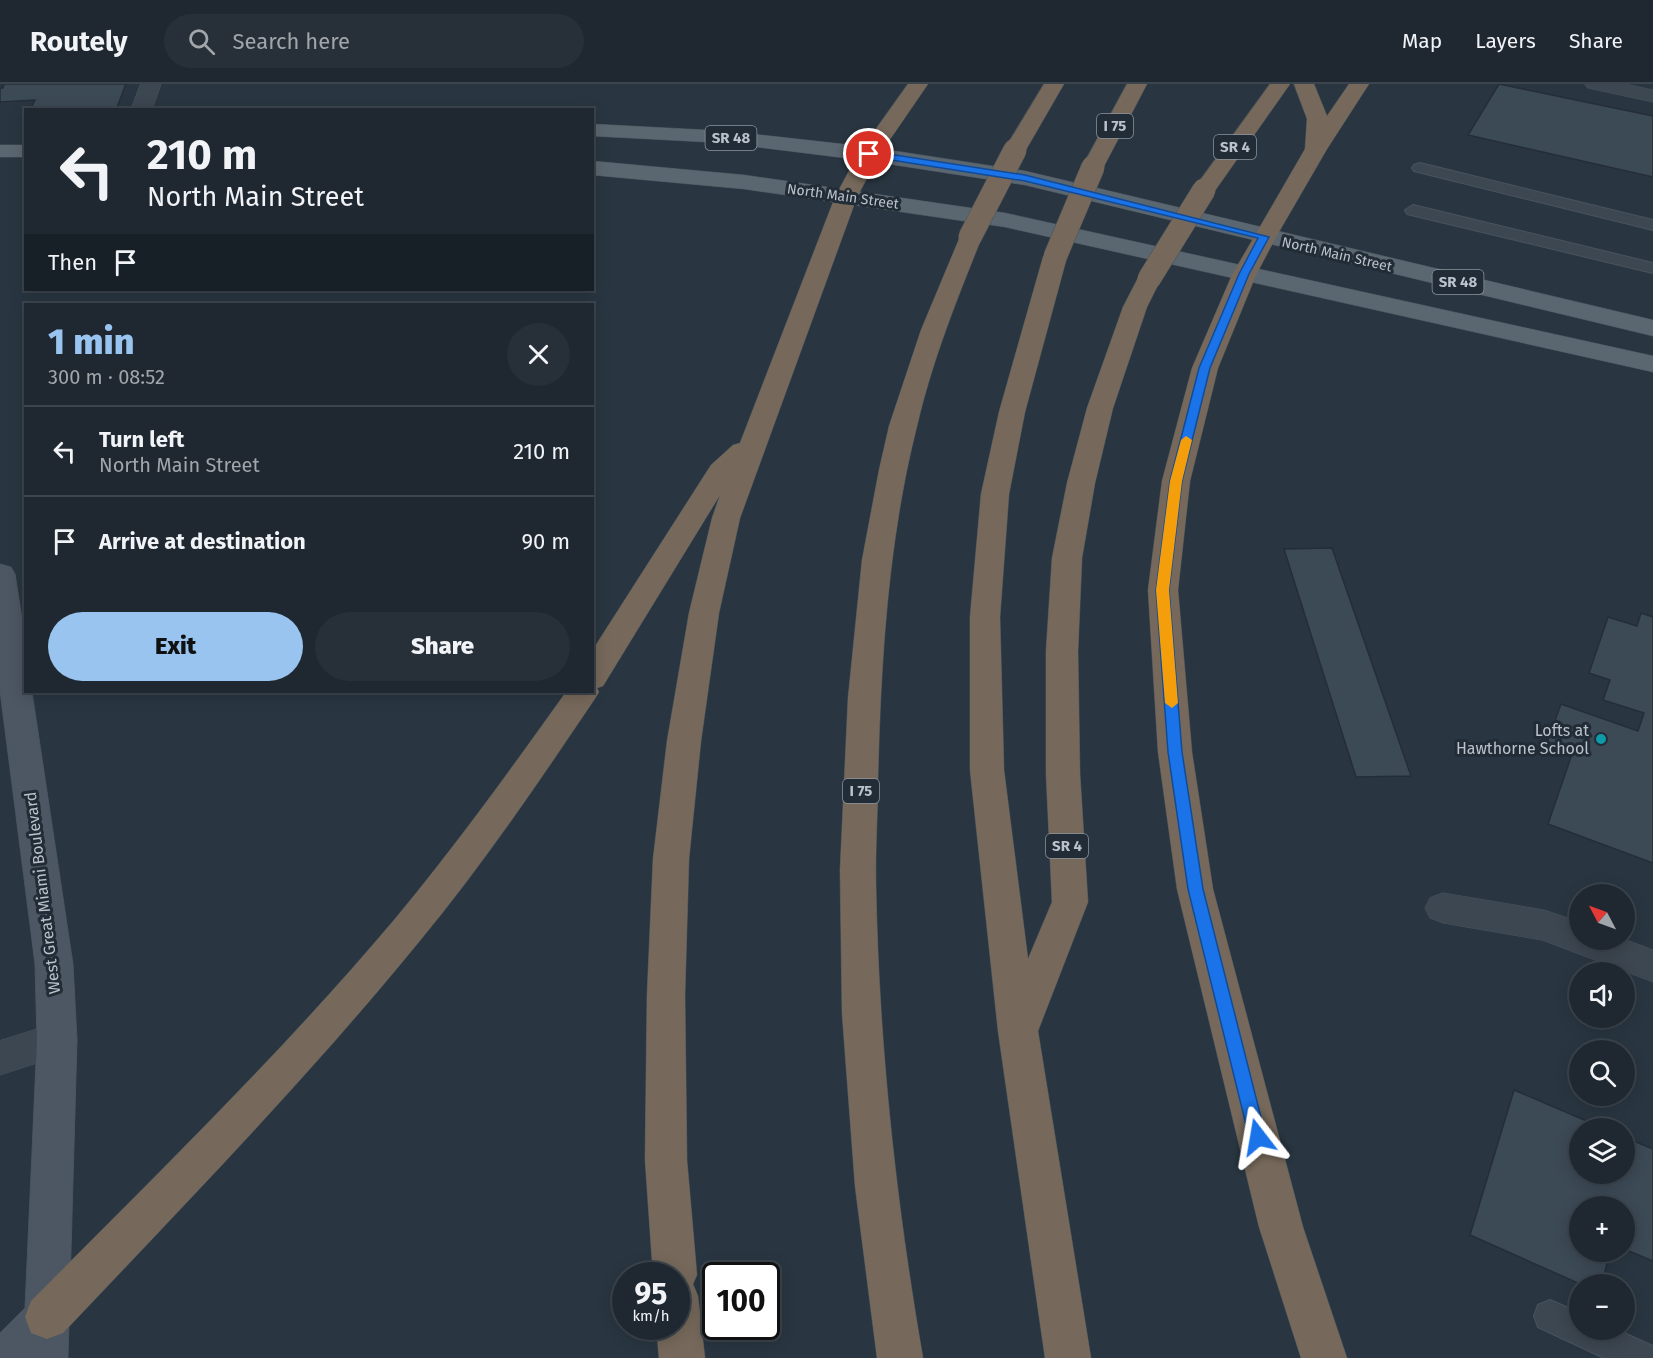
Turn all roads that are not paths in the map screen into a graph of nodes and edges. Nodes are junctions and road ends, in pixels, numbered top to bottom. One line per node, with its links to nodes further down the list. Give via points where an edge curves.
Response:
1 (151, 84): 10 (street)
2 (918, 84): 15 (highway)
3 (1054, 84): 43 (highway, I 75, bridge, via 970,237 938,318 903,427 880,549 869,636 858,895 862,1011 868,1118)
4 (1137, 84): 34 (highway, I 75, bridge, via 1094,167 1055,257 1015,401 995,494 985,617 987,770)
5 (1281, 84): 34 (highway, SR 4, bridge, via 1204,190 1149,279 1100,408 1068,558 1062,651 1070,902)
6 (1304, 84): 12 (highway, via 1318,119)
7 (1359, 84): 12 (highway)
8 (1595, 84): 9 (street)
9 (1653, 96)
10 (142, 108)
11 (594, 130): 15 (main road, North Main Street / SR 48, via 725,137)
12 (1316, 149): 21 (highway)
13 (24, 151): 14 (main road)
14 (0, 152)
15 (869, 154): 18 (highway); 21 (main road, North Main Street / SR 48, via 1025,178)
16 (594, 168): 18 (main road, North Main Street / SR 48, via 744,182)
17 (1420, 168): 20 (lane)
18 (846, 197): 23 (main road, North Main Street / SR 48, via 1005,220); 26 (highway)
19 (1413, 210): 22 (lane)
20 (1653, 225)
21 (1264, 237): 23 (highway); 24 (main road, North Main Street / SR 48)
22 (1653, 268)
23 (1244, 274): 25 (main road, North Main Street / SR 48); 45 (highway, via 1205,368 1176,481 1163,590 1175,752 1195,889 1281,1227)
24 (1653, 328)
25 (1653, 364)
26 (753, 442): 28 (highway, via 721,471); 37 (highway, via 726,518 704,613 671,859 666,1148)
27 (0, 574): 35 (main road, West Great Miami Boulevard, via 54,964)
28 (594, 675)
29 (582, 693): 39 (highway, via 462,858 380,962)
30 (1443, 908): 31 (street, via 1545,925)
31 (1569, 934)
32 (1610, 950): 33 (street)
33 (1653, 966)
34 (1018, 1031): 44 (highway, I 75)
35 (57, 1040): 36 (street); 39 (main road, West Great Miami Boulevard)
36 (0, 1058)
37 (674, 1262)
38 (1550, 1316): 46 (lane)
39 (46, 1337): 41 (main road)
40 (680, 1340): 42 (highway)
41 (7, 1358)
42 (682, 1358)
43 (900, 1358)
44 (1068, 1358)
45 (1324, 1358)
46 (1641, 1358)

